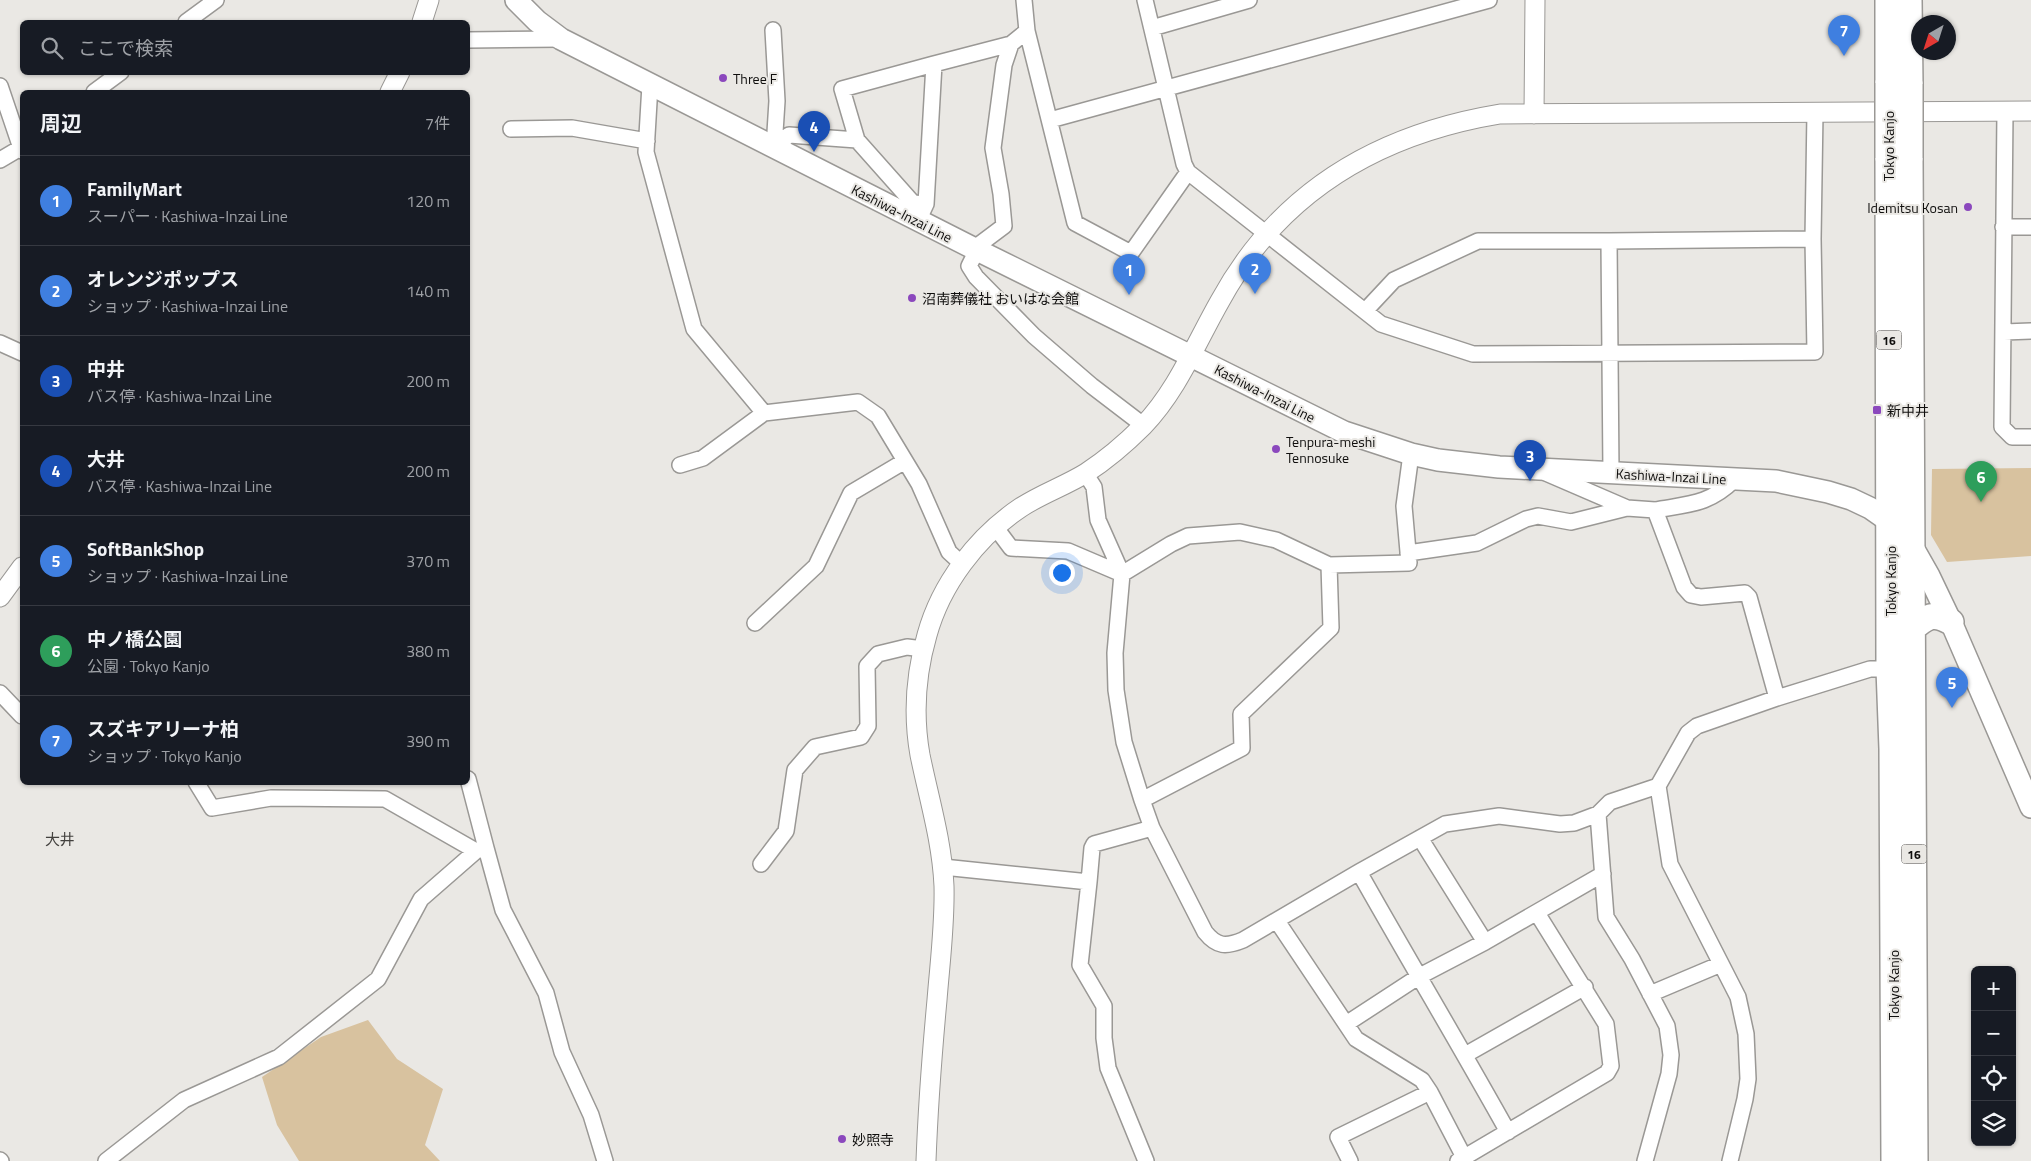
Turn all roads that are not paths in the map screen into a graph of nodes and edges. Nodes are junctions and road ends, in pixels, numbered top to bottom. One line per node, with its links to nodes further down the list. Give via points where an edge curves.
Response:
1 (216, 0): 11 (street)
2 (429, 0): 12 (street)
3 (516, 0): 16 (main road, Kashiwa-Inzai Line)
4 (1024, 0): 15 (street)
5 (1144, 0): 13 (street)
6 (1250, 0): 13 (street)
7 (1489, 0): 25 (street)
8 (1535, 0): 31 (street)
9 (1888, 0): 22 (highway, Tokyo Kanjo / 16)
10 (1909, 0): 22 (highway, Tokyo Kanjo / 16)
11 (189, 20)
12 (423, 20)
13 (1152, 28): 25 (street)
14 (773, 30): 37 (street, via 777,101)
15 (1027, 31): 18 (street); 32 (street)
16 (561, 39): 17 (street); 23 (main road, Kashiwa-Inzai Line)
17 (470, 40)
18 (1011, 44): 19 (street); 48 (street, via 1004,65 993,148 1004,226)
19 (934, 64): 34 (street, via 842,90); 42 (street)
20 (116, 75): 26 (street)
21 (398, 75): 27 (street)
22 (1899, 84): 39 (highway, Tokyo Kanjo / 16, bridge)
23 (650, 85): 35 (street); 37 (main road, Kashiwa-Inzai Line)
24 (0, 86): 36 (street)
25 (1166, 88): 32 (street); 41 (street)
26 (97, 90)
27 (391, 90)
28 (2005, 111): 29 (street); 30 (street); 43 (street)
29 (2031, 111)
30 (1815, 112): 31 (street); 46 (street)
31 (1534, 114): 45 (street, via 1500,114 1464,120 1382,148 1313,191)
32 (1050, 120): 41 (street, via 1075,224 1130,253)
33 (511, 129): 35 (street, via 572,128)
34 (857, 140): 37 (street, via 789,135); 42 (street)
35 (647, 141): 56 (street, via 646,152 694,330)
36 (20, 143)
37 (774, 148): 42 (main road, Kashiwa-Inzai Line)
38 (20, 150): 40 (street)
39 (1899, 158): 68 (highway, Tokyo Kanjo / 16); 70 (highway, Tokyo Kanjo / 16)
40 (0, 160)
41 (1188, 172): 45 (street)
42 (922, 212): 48 (main road, Kashiwa-Inzai Line)
43 (2003, 227): 44 (street); 51 (street)
44 (2031, 227)
45 (1268, 233): 49 (street); 55 (street, via 1233,278)
46 (1813, 239): 47 (street); 54 (street, via 1815,352)
47 (1609, 241): 49 (street, via 1478,241 1394,280); 54 (street)
48 (977, 250): 55 (main road, Kashiwa-Inzai Line); 57 (street, via 969,266 976,277 1034,336)
49 (1365, 311): 54 (street, via 1381,324 1473,354)
50 (2031, 331): 51 (street)
51 (2004, 332): 58 (street, via 2002,427 2012,437)
52 (0, 343): 53 (street)
53 (20, 352)
54 (1610, 354): 64 (street)
55 (1190, 356): 57 (street, via 1162,403); 59 (main road, Kashiwa-Inzai Line, via 1344,432)
56 (764, 413): 60 (street, via 858,402 878,416); 61 (street, via 703,458)
57 (1143, 425): 63 (street)
58 (2031, 437)
59 (1411, 454): 62 (main road, Kashiwa-Inzai Line); 71 (street, via 1404,506)
60 (905, 462): 72 (street, via 919,484 949,552); 78 (street, via 851,493 816,566)
61 (680, 465)
62 (1536, 469): 64 (main road, Kashiwa-Inzai Line); 66 (street)
63 (1085, 473): 69 (street, via 1034,499); 75 (street, via 1094,487 1098,520)
64 (1611, 473): 65 (main road, Kashiwa-Inzai Line)
65 (1735, 479): 67 (street, via 1706,501); 68 (main road, Kashiwa-Inzai Line, via 1776,481 1828,492 1870,508)
66 (1626, 508): 67 (street); 71 (street, via 1572,522 1538,516 1477,544)
67 (1655, 510): 83 (street, via 1684,587 1692,595 1745,593 1749,597)
68 (1890, 522): 70 (main road, Kashiwa-Inzai Line); 81 (highway, Tokyo Kanjo / 16)
69 (996, 528): 72 (street); 75 (street, via 1011,548 1068,552)
70 (1912, 546): 77 (main road, Kashiwa-Inzai Line); 79 (highway, Tokyo Kanjo / 16)
71 (1408, 554): 73 (street, via 1409,562)
72 (962, 564): 80 (street, via 936,609)
73 (1329, 565): 75 (street, via 1276,540 1240,532 1188,536); 88 (street, via 1331,628 1241,714 1242,748)
74 (20, 569): 76 (street)
75 (1122, 574): 88 (street, via 1116,628 1116,690 1124,742)
76 (0, 597)
77 (1951, 622): 79 (highway, via 1940,615 1930,616); 89 (main road, Kashiwa-Inzai Line)
78 (755, 623)
79 (1912, 629): 119 (highway, Tokyo Kanjo / 16)
80 (923, 649): 94 (street, via 907,647 878,654 867,666 868,726 861,737 815,746 795,770 786,832); 95 (street, via 917,698 918,734 938,828)
81 (1890, 668): 83 (street, via 1870,669); 118 (highway, Tokyo Kanjo / 16)
82 (0, 693): 84 (street)
83 (1777, 698): 87 (street, via 1697,726 1688,733)
84 (20, 714)
85 (198, 785): 93 (street, via 212,808 270,798 385,799)
86 (469, 785): 93 (street)
87 (1658, 786): 90 (street, via 1610,802); 102 (street, via 1670,864)
88 (1142, 800): 91 (street)
89 (2031, 807)
90 (1598, 814): 92 (street, via 1560,824 1499,816 1445,824); 97 (street)
91 (1152, 828): 98 (street, via 1094,844); 100 (street, via 1212,941 1231,945)
92 (1420, 838): 96 (street); 101 (street)
93 (481, 850): 111 (street, via 421,899 378,979 279,1057 184,1100); 112 (street, via 503,910 546,993 562,1052 591,1115)
94 (761, 864)
95 (942, 867): 98 (street); 113 (street, via 943,929)
96 (1359, 872): 100 (street); 103 (street)
97 (1602, 874): 99 (street); 105 (street, via 1606,917)
98 (1089, 882): 114 (street, via 1080,965 1104,1006 1108,1068)
99 (1537, 913): 101 (street); 104 (street)
100 (1277, 921): 106 (street)
101 (1485, 942): 103 (street)
102 (1721, 964): 105 (street); 117 (street, via 1738,997 1748,1064 1745,1099)
103 (1418, 978): 106 (street); 107 (street)
104 (1585, 988): 107 (street); 109 (street, via 1606,1024 1611,1066 1607,1073)
105 (1650, 994): 116 (street, via 1667,1026 1671,1055 1669,1074)
106 (1346, 1024): 108 (street, via 1356,1039 1422,1080)
107 (1465, 1055): 109 (street)
108 (1430, 1092): 110 (street); 115 (street, via 1338,1137)
109 (1508, 1132): 110 (street)
110 (1463, 1160)
111 (106, 1161)
112 (605, 1161)
113 (926, 1161)
114 (1146, 1161)
115 (1350, 1161)
116 (1645, 1161)
117 (1730, 1161)
118 (1894, 1161)
119 (1916, 1161)

